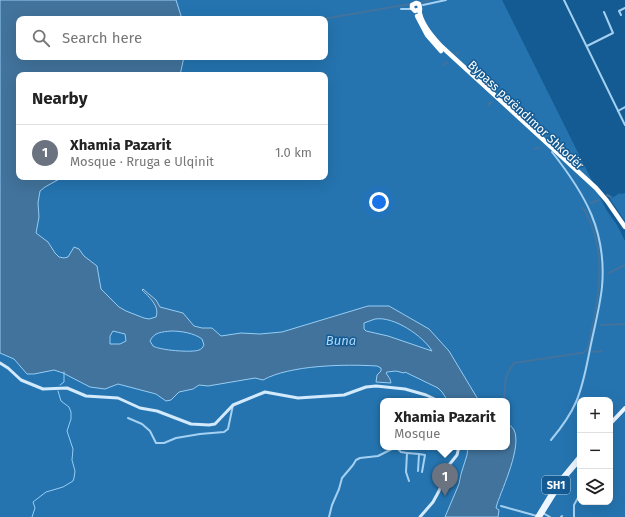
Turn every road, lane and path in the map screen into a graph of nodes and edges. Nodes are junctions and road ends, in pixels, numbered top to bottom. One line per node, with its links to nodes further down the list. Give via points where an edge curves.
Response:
1 (446, 0): 3 (street)
2 (564, 0): 8 (street)
3 (416, 6): 5 (street); 12 (highway, Bypass perëndimor Shkodër, via 427,35 438,47); 13 (highway, Bypass perëndimor Shkodër, via 426,28 441,46 596,188)
4 (625, 8): 7 (street, via 619,11)
5 (401, 9)
6 (604, 12): 8 (street, via 613,33)
7 (621, 16)
8 (587, 46): 10 (street)
9 (625, 107): 10 (street)
10 (618, 111): 11 (street)
11 (625, 125)
12 (552, 152): 14 (highway, Bypass perëndimor Shkodër, via 599,196); 23 (street, via 576,184 591,212 601,248 602,278 599,310 580,393 566,420)
13 (625, 227)
14 (625, 233)
15 (0, 363): 17 (main road, via 21,380 43,389 67,388 86,396 118,398 140,408 191,424 215,424)
16 (432, 398): 17 (main road, via 405,389 374,386 342,395 298,398 264,392)
17 (233, 405): 20 (street, via 228,429 224,432 176,438 162,443 156,443 150,431)
18 (625, 408): 21 (main road)
19 (625, 412): 22 (main road)
20 (128, 418)
21 (613, 421)
22 (613, 424)
23 (551, 440)
24 (390, 450): 37 (street, via 378,456 356,460 342,478)
25 (399, 450): 27 (street)
26 (458, 450): 38 (main road, via 449,465 441,488)
27 (407, 453): 28 (street); 33 (street, via 406,472)
28 (419, 454): 31 (street); 32 (street, via 425,455)
29 (577, 460): 39 (main road, SH1, via 556,484)
30 (577, 464): 36 (main road, SH1)
31 (418, 472)
32 (422, 472)
33 (409, 481)
34 (577, 500): 41 (street, via 574,505)
35 (501, 506): 39 (street)
36 (543, 512): 39 (main road, SH1); 40 (street)
37 (329, 517)
38 (420, 517)
39 (538, 517)
40 (550, 517)
41 (574, 517)

